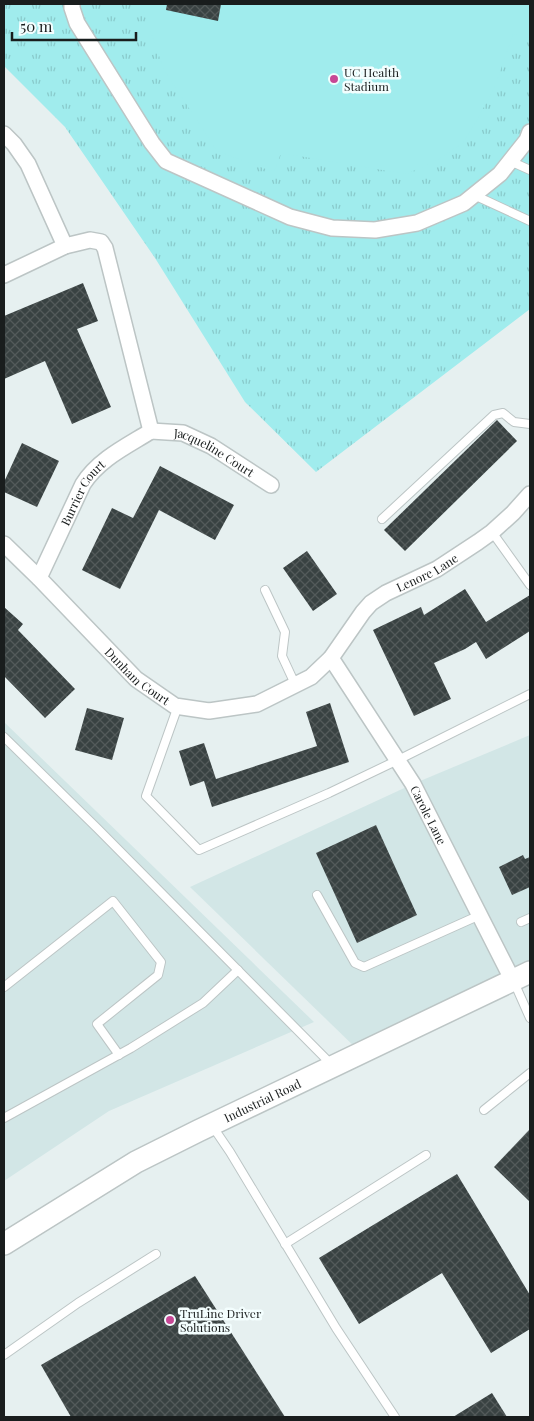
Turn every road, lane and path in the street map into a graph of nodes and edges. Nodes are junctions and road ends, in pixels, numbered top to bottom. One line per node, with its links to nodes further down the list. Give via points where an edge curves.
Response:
1 (72, 4): 6 (street, via 77,23 166,161 290,217 332,228 375,230 417,223 464,203)
2 (530, 132): 4 (street)
3 (4, 134): 8 (street, via 28,164)
4 (510, 161): 5 (lane); 6 (street, via 500,174)
5 (530, 170)
6 (474, 195): 7 (lane)
7 (530, 221)
8 (65, 246): 9 (street); 11 (street, via 90,240 100,242 105,248)
9 (4, 275)
10 (530, 424): 14 (lane, via 514,422 502,413 494,415)
11 (151, 431): 12 (street, Jacqueline Court, via 183,433 211,446); 17 (street, Burrier Court, via 90,474)
12 (271, 486)
13 (530, 494): 15 (street, Lenore Lane)
14 (382, 520)
15 (492, 532): 18 (lane); 20 (street, Lenore Lane, via 437,570 371,603)
16 (4, 544): 17 (street, Dunham Court)
17 (39, 578): 23 (street, Dunham Court, via 136,680)
18 (530, 585)
19 (265, 590): 21 (lane, via 286,632 282,656)
20 (331, 658): 21 (street, Dunham Court, via 311,677); 25 (street, Carole Lane)
21 (296, 684): 23 (street, Dunham Court, via 257,704 209,711)
22 (530, 694): 25 (lane)
23 (178, 706): 25 (lane, via 146,796 199,850)
24 (4, 737): 30 (lane)
25 (398, 760): 27 (street, Carole Lane)
26 (317, 894): 27 (lane, via 355,964 364,967)
27 (480, 915): 31 (street, Carole Lane)
28 (530, 918): 29 (lane)
29 (521, 922)
30 (238, 970): 34 (lane, via 203,1003); 35 (lane)
31 (522, 976): 33 (lane); 35 (main road, Industrial Road)
32 (4, 986): 34 (lane, via 113,901 161,962 158,975 97,1024)
33 (530, 1018)
34 (119, 1055): 38 (lane)
35 (334, 1066): 39 (main road, Industrial Road)
36 (530, 1073): 37 (lane)
37 (484, 1110)
38 (4, 1118)
39 (212, 1125): 41 (main road, Industrial Road, via 136,1162); 42 (lane)
40 (426, 1155): 42 (lane)
41 (4, 1244)
42 (285, 1244): 45 (lane)
43 (156, 1254): 44 (lane)
44 (4, 1355)
45 (395, 1417)

